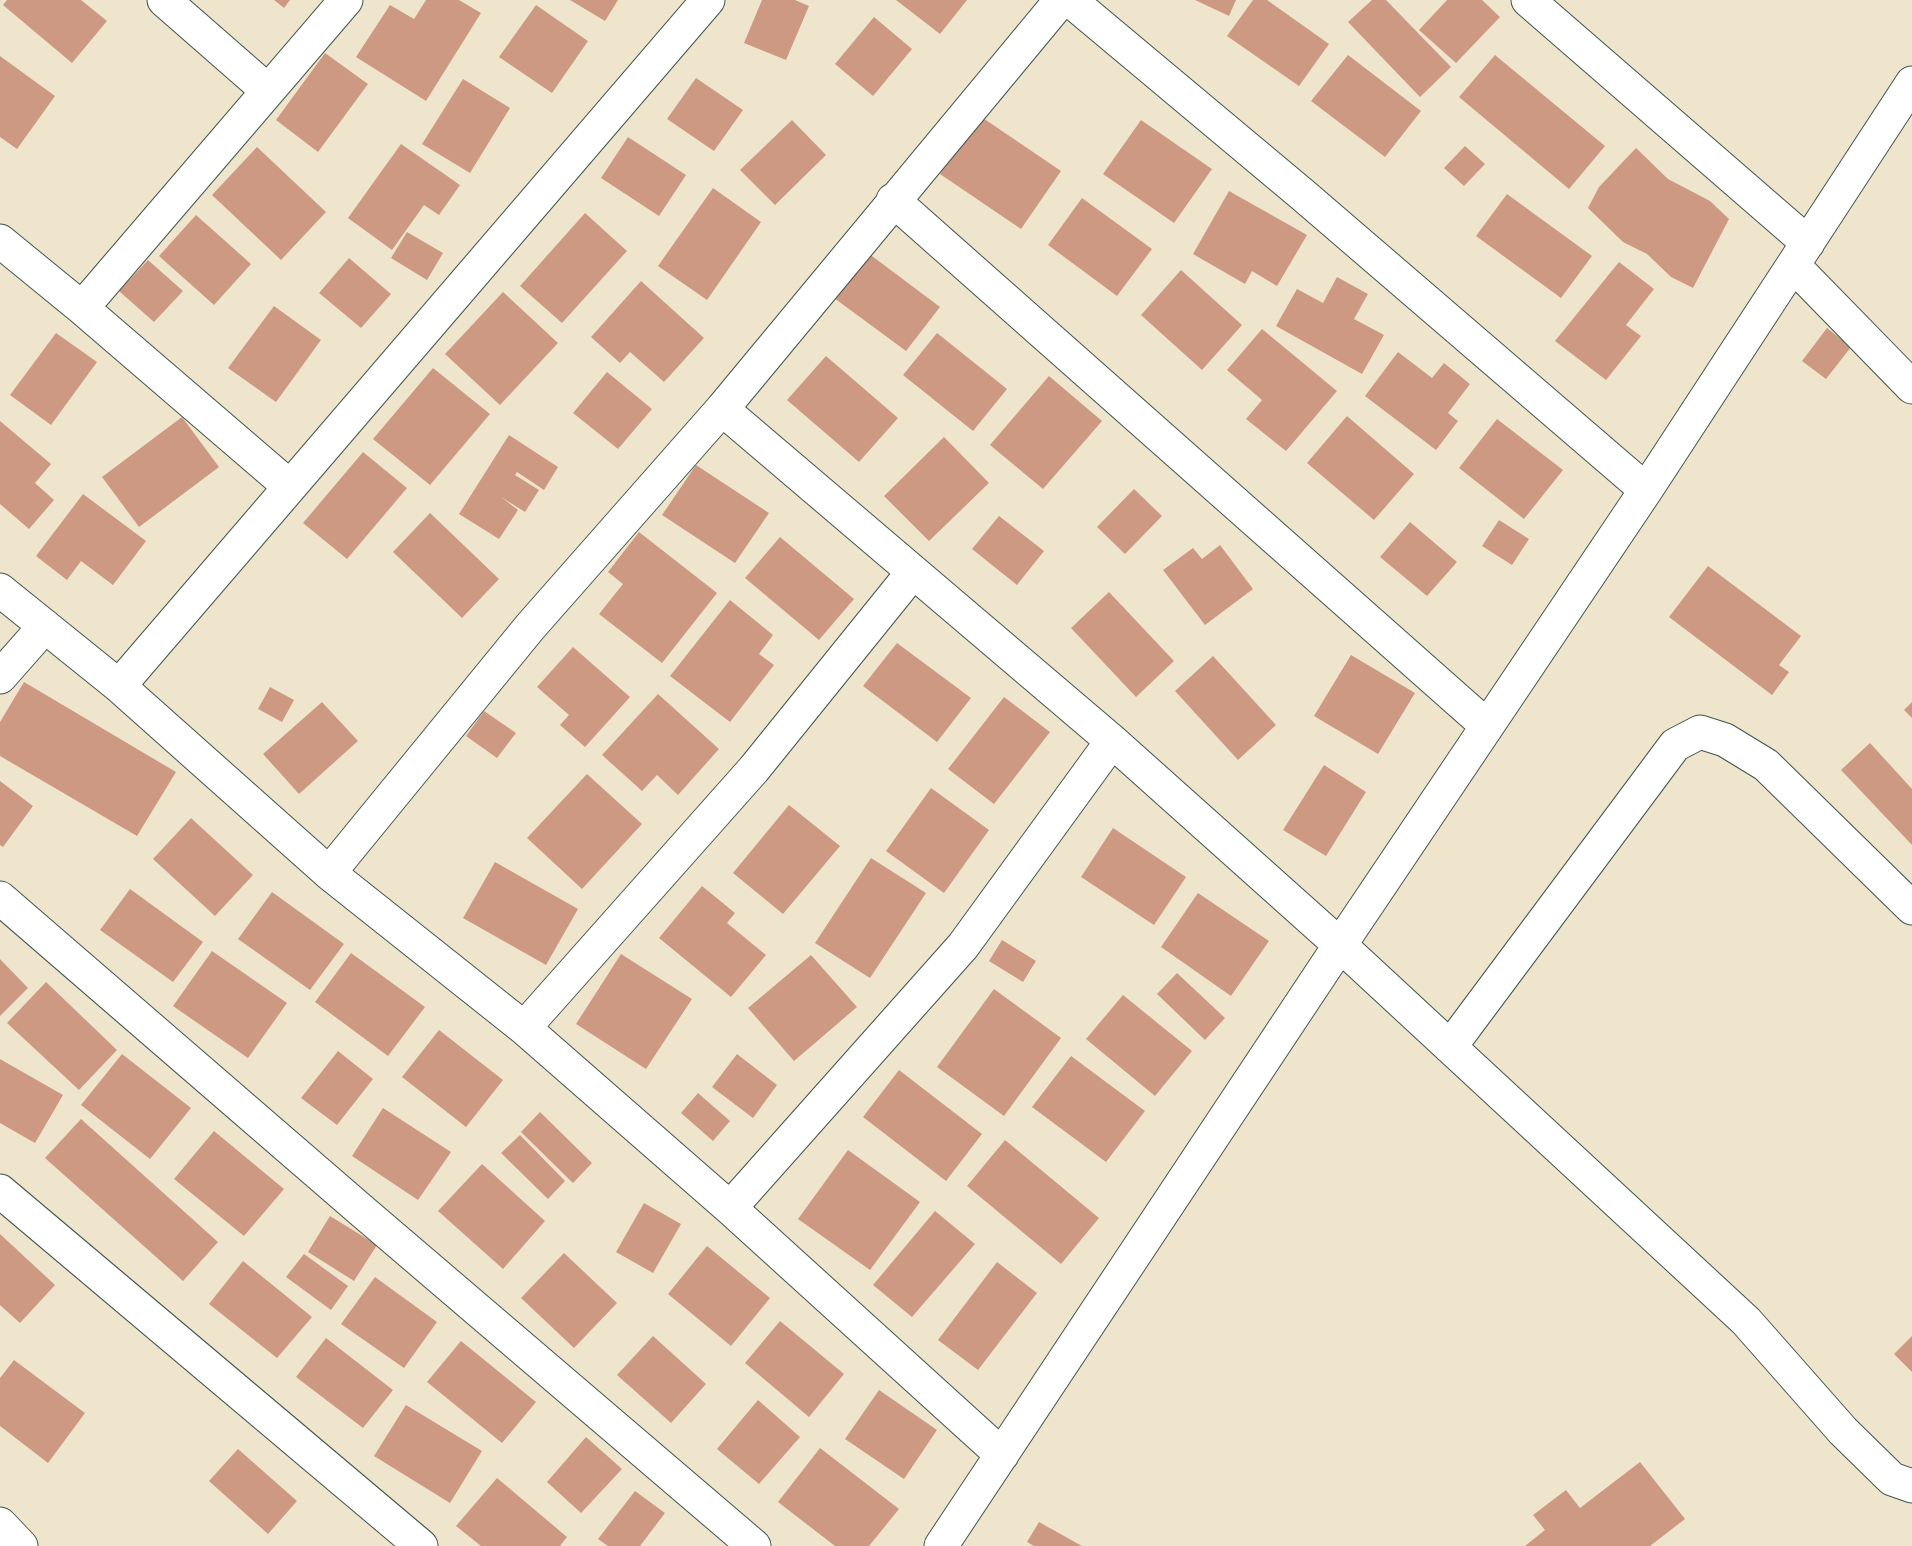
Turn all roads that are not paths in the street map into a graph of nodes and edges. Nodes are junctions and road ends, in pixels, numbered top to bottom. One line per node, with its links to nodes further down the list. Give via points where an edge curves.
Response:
1 (164, 0): 8 (street)
2 (346, 0): 8 (street)
3 (708, 0): 15 (street)
4 (1060, 0): 9 (street)
5 (1070, 0): 16 (street)
6 (1528, 0): 11 (street)
7 (1912, 83): 11 (street)
8 (268, 91): 12 (street)
9 (893, 200): 14 (street); 22 (street)
10 (0, 241): 12 (street)
11 (1801, 254): 13 (street); 16 (street)
12 (82, 308): 15 (street)
13 (1912, 387)
14 (722, 409): 17 (street); 24 (street, via 530,627)
15 (289, 486): 21 (street)
16 (1646, 490): 22 (street)
17 (913, 572): 23 (street); 28 (street, via 754,769)
18 (0, 590): 19 (street)
19 (45, 626): 20 (street); 21 (street)
20 (0, 677)
21 (119, 686): 24 (street)
22 (1487, 726): 27 (street)
23 (1112, 741): 27 (street); 31 (street, via 963,946)
24 (329, 873): 28 (street)
25 (0, 898): 37 (street)
26 (1912, 908): 29 (street, via 1766,765 1725,740 1700,732 1675,745)
27 (1340, 945): 29 (street); 32 (street)
28 (524, 1028): 31 (street)
29 (1450, 1047): 33 (street, via 1746,1321 1843,1431 1892,1479)
30 (0, 1191): 36 (street)
31 (730, 1209): 32 (street)
32 (1002, 1455): 38 (street)
33 (1912, 1486)
34 (0, 1524): 35 (street)
35 (21, 1546)
36 (421, 1546)
37 (754, 1546)
38 (941, 1546)

